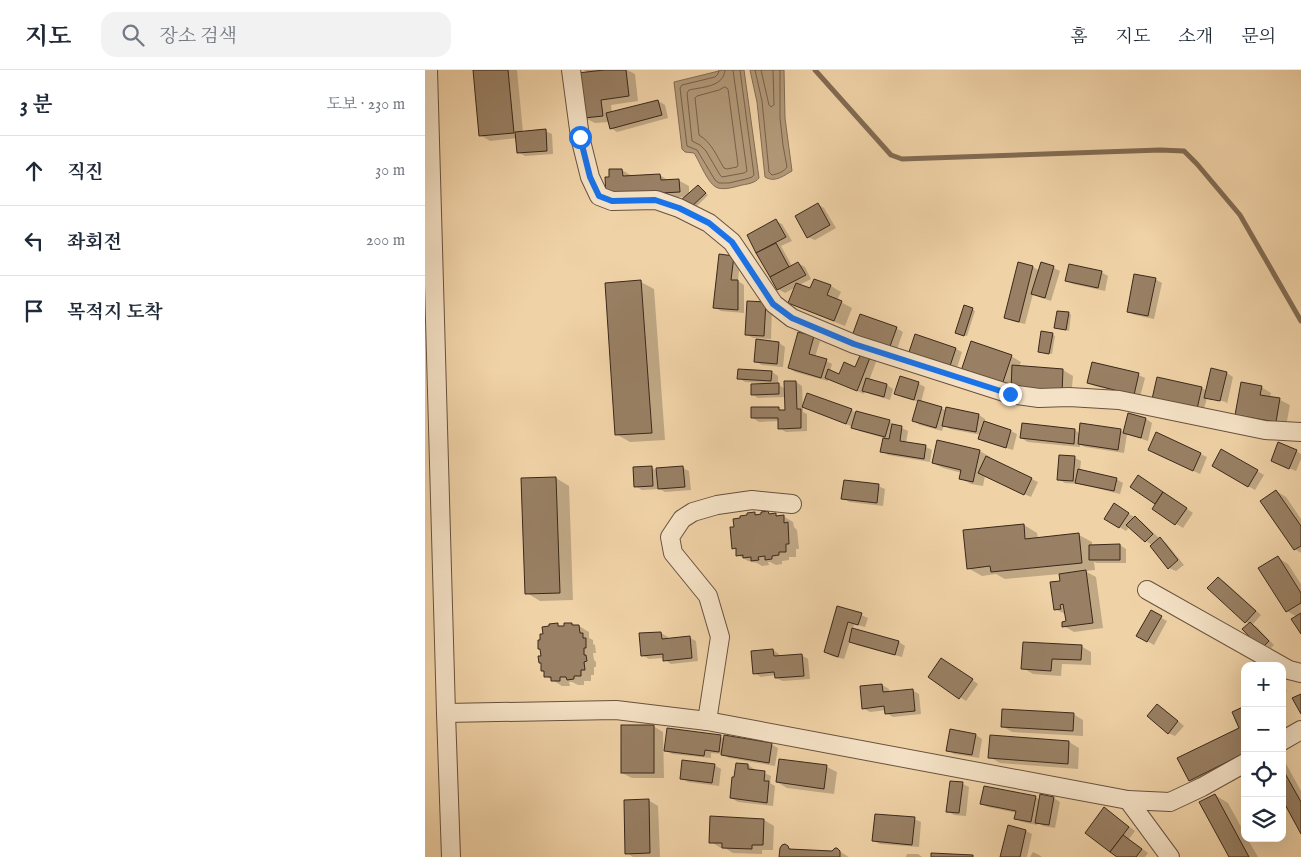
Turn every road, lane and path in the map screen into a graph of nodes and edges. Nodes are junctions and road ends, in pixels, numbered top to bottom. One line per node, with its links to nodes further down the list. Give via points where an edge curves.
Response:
1 (428, 70): 7 (street)
2 (571, 70): 3 (street, via 580,137 590,177 599,196 612,201 655,200 709,223 732,242 773,304 792,318 854,344 1010,394 1119,400 1265,430)
3 (1301, 432)
4 (792, 504): 8 (street, via 752,500 717,505 682,519 670,538 673,553 708,596 720,637)
5 (1147, 590): 6 (street, via 1289,670)
6 (1301, 673)
7 (445, 714): 8 (street, via 616,710); 13 (street)
8 (707, 722): 12 (street)
9 (1301, 730): 10 (street)
10 (1286, 739)
11 (1241, 765): 12 (street, via 1170,802)
12 (1128, 800): 14 (street)
13 (451, 857)
14 (1170, 857)

